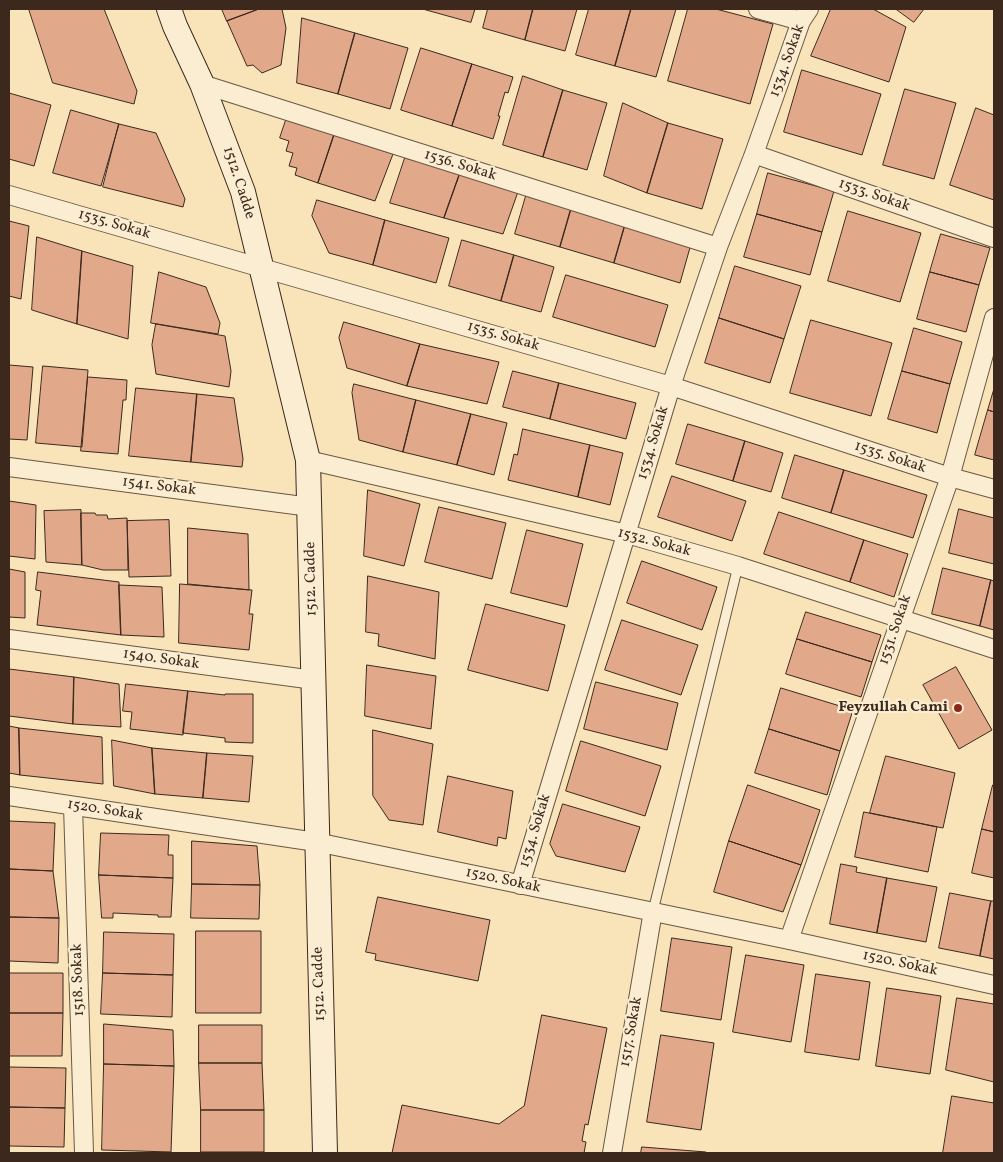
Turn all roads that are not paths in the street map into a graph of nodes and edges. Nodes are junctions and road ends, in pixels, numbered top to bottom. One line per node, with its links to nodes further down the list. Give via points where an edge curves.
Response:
1 (758, 9): 3 (street)
2 (169, 14): 4 (street, 1512. Cadde)
3 (805, 15): 5 (street, 1534. Sokak)
4 (202, 84): 8 (street, 1536. Sokak); 9 (street, 1512. Cadde, via 243,192)
5 (754, 154): 7 (street, 1533. Sokak); 8 (street, 1534. Sokak)
6 (9, 195): 9 (street, 1535. Sokak)
7 (994, 238)
8 (718, 247): 11 (street, 1534. Sokak)
9 (262, 267): 11 (street, 1535. Sokak); 12 (street, 1512. Cadde)
10 (994, 318): 14 (street, 1531. Sokak)
11 (670, 386): 14 (street, 1535. Sokak); 17 (street, 1534. Sokak)
12 (308, 460): 16 (street, 1512. Cadde); 17 (street, 1532. Sokak)
13 (9, 467): 16 (street, 1541. Sokak)
14 (950, 477): 15 (street, 1535. Sokak); 19 (street, 1531. Sokak)
15 (994, 489)
16 (310, 507): 22 (street, 1512. Cadde)
17 (627, 534): 18 (street, 1532. Sokak); 26 (street, 1534. Sokak)
18 (738, 566): 19 (street, 1532. Sokak); 27 (lane)
19 (900, 618): 21 (street, 1532. Sokak); 28 (street, 1531. Sokak)
20 (9, 639): 22 (street, 1540. Sokak)
21 (994, 648)
22 (314, 680): 25 (street, 1512. Cadde)
23 (9, 796): 24 (street, 1520. Sokak)
24 (74, 806): 25 (street, 1520. Sokak); 30 (street, 1518. Sokak)
25 (316, 842): 26 (street, 1520. Sokak); 31 (street, 1512. Cadde)
26 (520, 885): 27 (street, 1520. Sokak)
27 (653, 911): 28 (street, 1520. Sokak); 32 (street, 1517. Sokak)
28 (788, 940): 29 (street, 1520. Sokak)
29 (994, 985)
30 (84, 1153)
31 (325, 1153)
32 (612, 1153)

